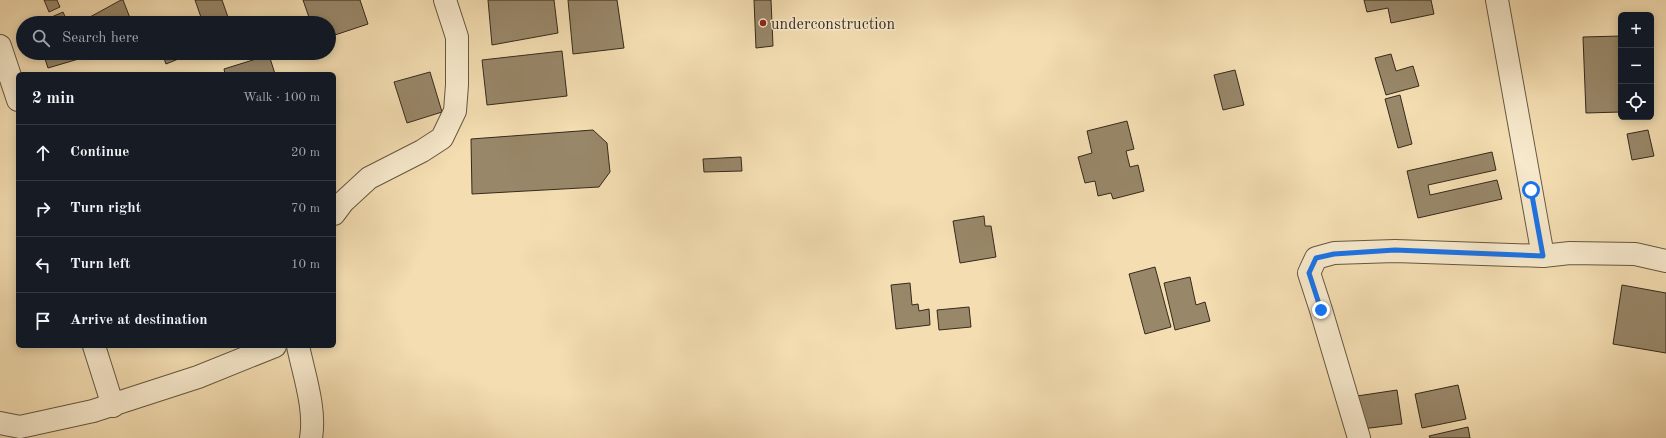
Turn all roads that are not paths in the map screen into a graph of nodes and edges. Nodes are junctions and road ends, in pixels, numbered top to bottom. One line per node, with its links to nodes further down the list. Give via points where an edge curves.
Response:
1 (445, 0): 5 (street, via 457,37 458,85 455,111 442,138 369,178)
2 (1497, 0): 6 (street)
3 (0, 46): 4 (street)
4 (16, 94)
5 (336, 211)
6 (1543, 256): 7 (street, via 1570,253 1636,254); 14 (street, via 1395,250 1334,254 1316,258 1309,273)
7 (1666, 261)
8 (95, 348): 11 (street)
9 (270, 348): 11 (street, via 198,377)
10 (298, 348): 13 (street, via 310,402)
11 (113, 406): 12 (street)
12 (17, 429)
13 (311, 438)
14 (1358, 438)

